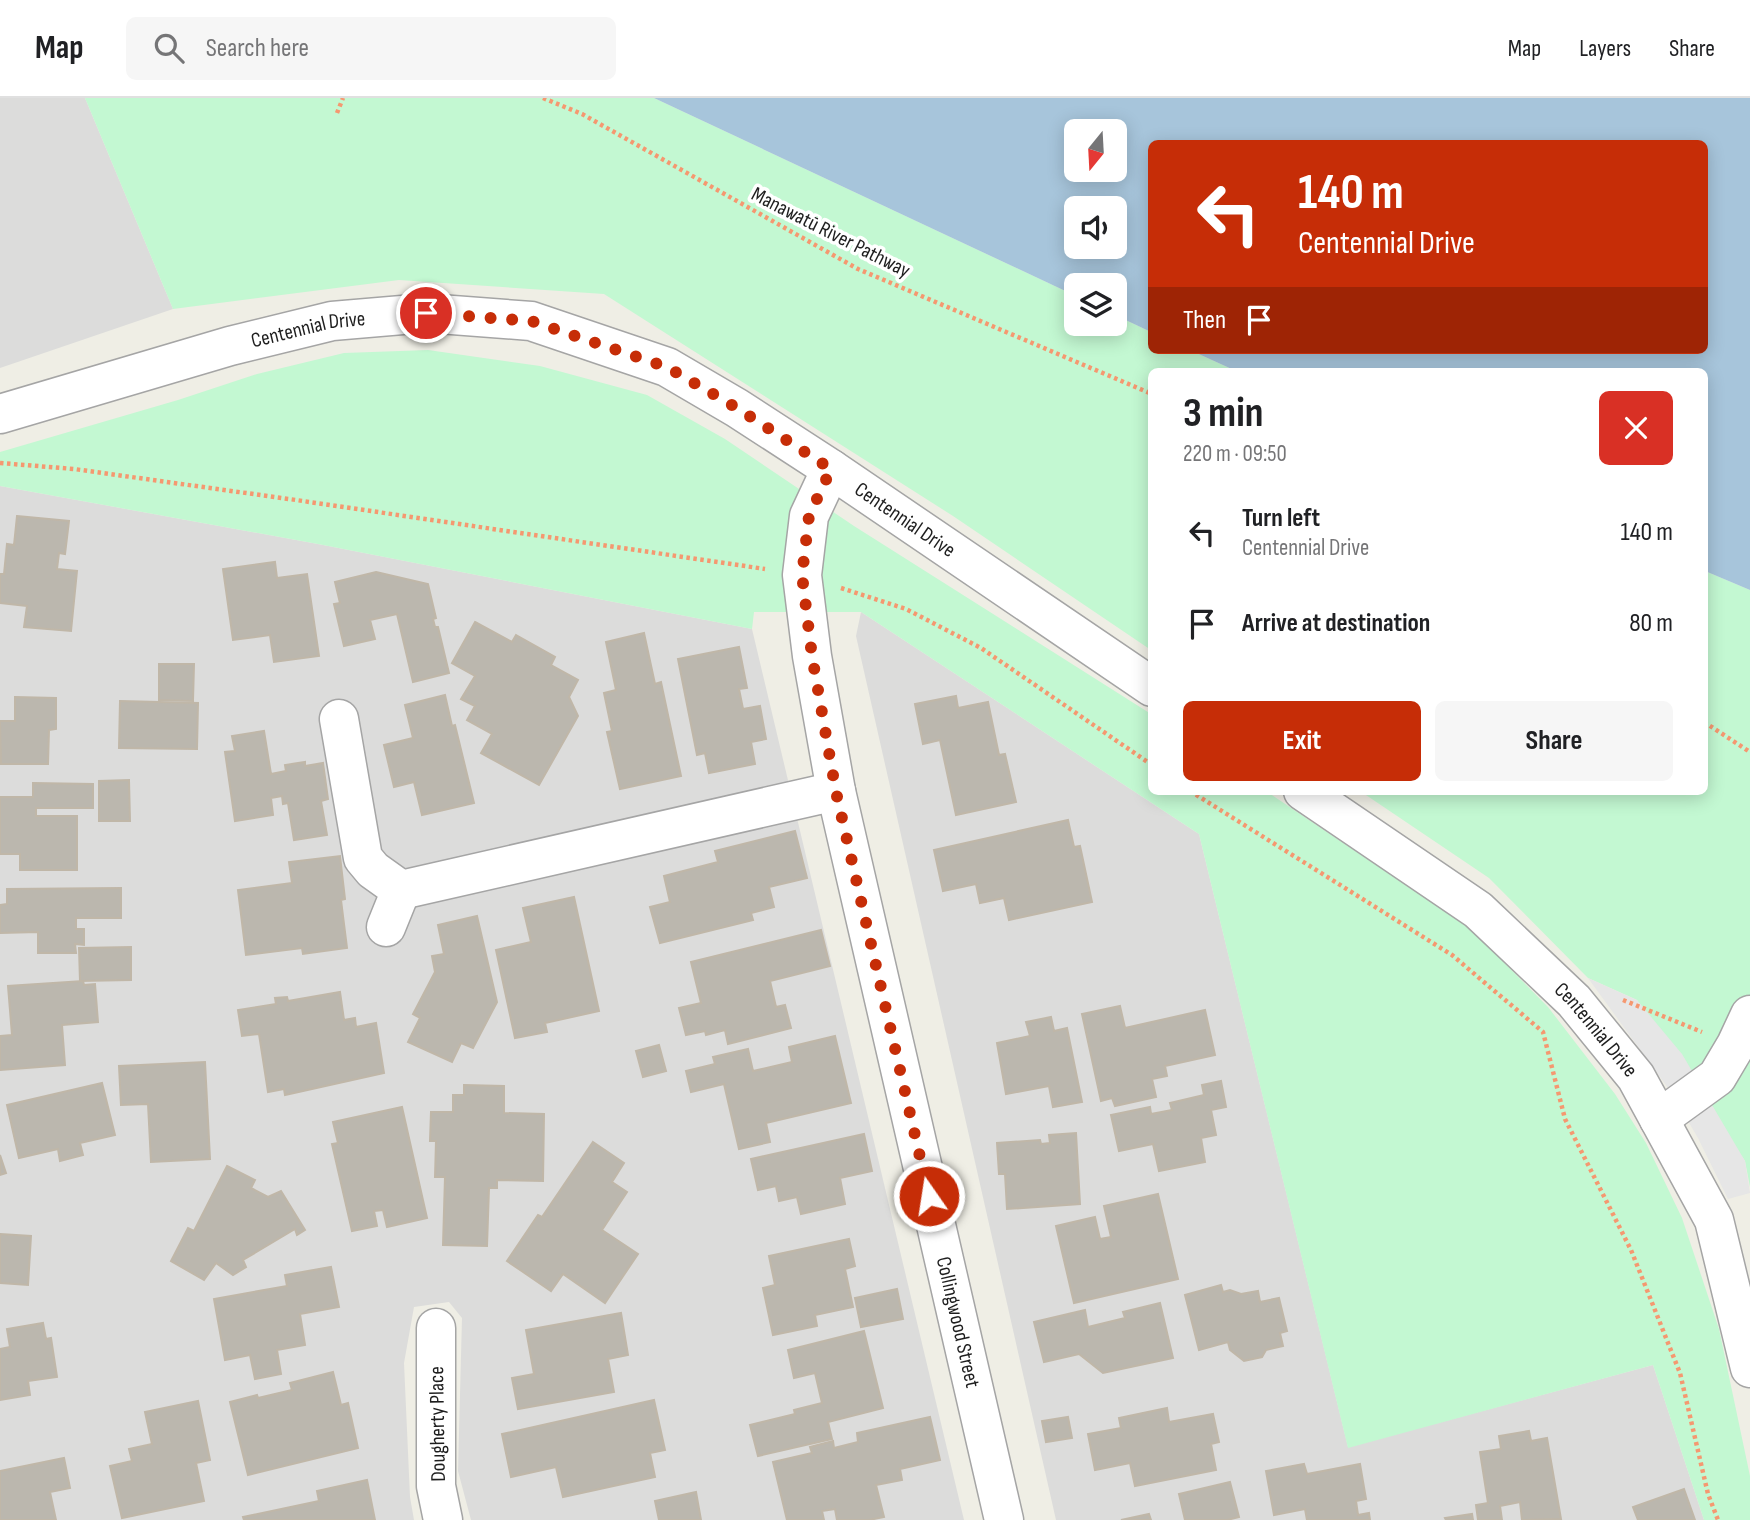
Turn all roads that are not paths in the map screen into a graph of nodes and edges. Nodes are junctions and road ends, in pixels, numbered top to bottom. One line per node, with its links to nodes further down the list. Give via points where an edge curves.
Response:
1 (0, 414): 2 (street, Centennial Drive, via 332,321 426,313 531,321 667,367)
2 (831, 469): 3 (street, Centennial Drive); 5 (street, Collingwood Street, via 809,516 802,575)
3 (1148, 684)
4 (339, 719): 7 (street, via 363,858)
5 (836, 792): 7 (street); 14 (street, Collingwood Street)
6 (1309, 795): 10 (street, Centennial Drive, via 1478,910 1574,1002 1636,1077)
7 (401, 890): 8 (street)
8 (386, 927)
9 (1743, 1030): 10 (street, via 1717,1077)
10 (1659, 1119): 12 (street, Centennial Drive, via 1714,1220)
11 (436, 1328): 13 (street, Dougherty Place, via 436,1486)
12 (1750, 1368)
13 (443, 1520)
14 (1004, 1520)

